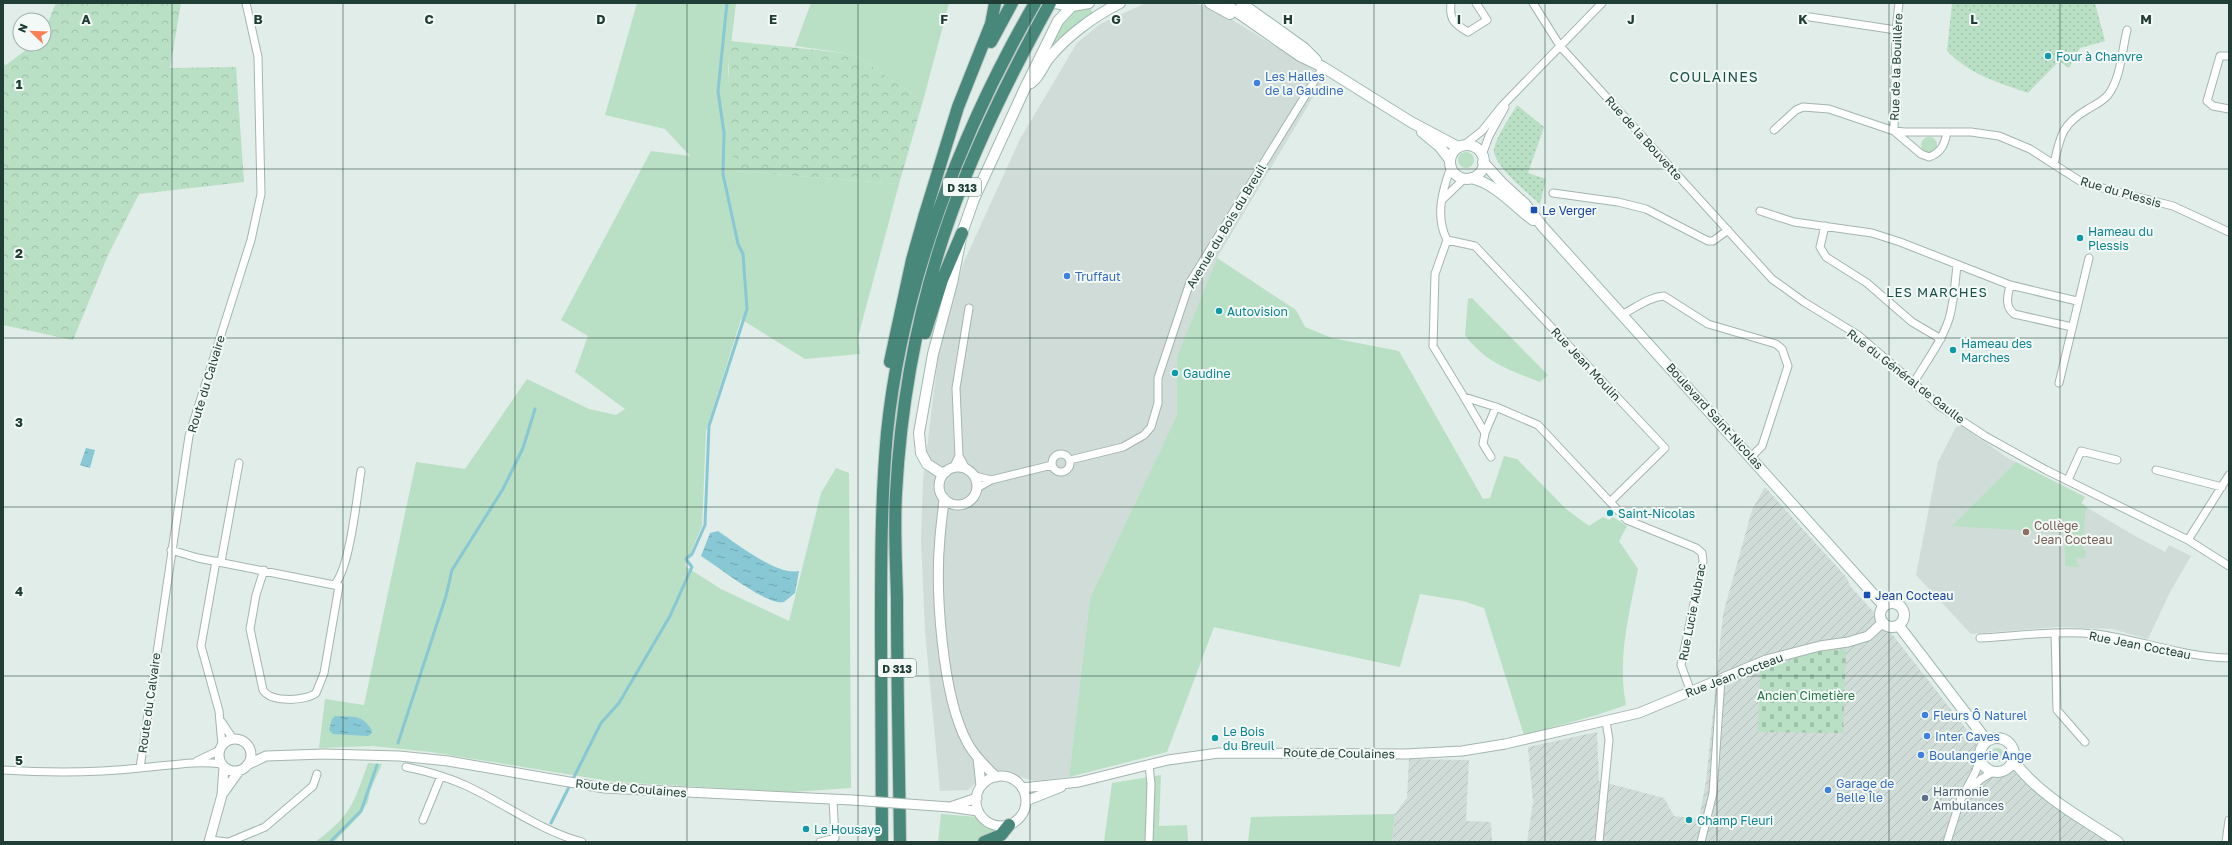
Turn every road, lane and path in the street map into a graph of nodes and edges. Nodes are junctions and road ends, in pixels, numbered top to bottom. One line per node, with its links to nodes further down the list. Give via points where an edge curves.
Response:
1 (246, 3): 83 (street, Route du Calvaire, via 258,57 261,194 251,240 190,436)
2 (994, 3): 25 (highway, via 991,24)
3 (1012, 3): 25 (highway)
4 (1035, 3): 54 (highway, D 313, via 993,83 958,160 936,218 906,322)
5 (1050, 3): 55 (highway, D 313, via 1005,88 948,221 927,292)
6 (1089, 3): 16 (main road)
7 (1120, 3): 24 (main road, via 1095,18 1062,44 1048,59 1038,78)
8 (1210, 3): 20 (main road)
9 (1224, 3): 20 (main road)
10 (1241, 3): 23 (main road, via 1304,48)
11 (1451, 3): 12 (street, via 1449,15 1456,25 1468,32 1487,20)
12 (1477, 3)
13 (1532, 3): 21 (street, Rue de la Bouvette)
14 (1602, 3): 21 (street)
15 (1899, 3): 18 (street, Rue de la Bouillère)
16 (1063, 4): 24 (main road, via 1058,21)
17 (1810, 16): 18 (street)
18 (1896, 30): 30 (street, Rue de la Bouillère)
19 (2127, 30): 35 (street, via 2116,80 2108,95 2066,125 2060,137)
20 (1272, 37): 23 (main road, via 1300,56)
21 (1560, 46): 26 (street); 42 (street, Rue de la Bouvette)
22 (2229, 56): 27 (street, via 2220,56 2207,101 2213,106)
23 (1323, 67): 28 (main road); 64 (street, Avenue du Bois du Breuil, via 1190,282 1158,378 1158,403 1151,428 1144,435 1123,446)
24 (1025, 88): 44 (main road, via 974,199)
25 (964, 90): 54 (highway, via 912,260 888,370)
26 (1512, 95): 32 (street, via 1482,131); 33 (street, via 1489,136)
27 (2229, 109)
28 (1411, 122): 32 (main road); 34 (main road, via 1440,147)
29 (1774, 130): 30 (street, Rue du Plessis, via 1803,107 1829,109)
30 (1894, 131): 31 (street, Rue du Plessis, via 1917,134); 31 (street, Rue du Plessis, via 1921,154 1929,157 1941,150)
31 (1947, 132): 35 (street, Rue du Plessis, via 1999,136 2018,142)
32 (1461, 146): 33 (main road, via 1475,147); 34 (main road, via 1454,150)
33 (1483, 158): 36 (main road, via 1480,172); 41 (main road, Boulevard Saint-Nicolas)
34 (1450, 164): 36 (main road, via 1456,175); 38 (street)
35 (2054, 164): 43 (street, Rue du Plessis, via 2083,183 2173,206)
36 (1468, 178): 38 (street); 41 (main road, Boulevard Saint-Nicolas, via 1480,180 1498,190)
37 (1553, 192): 42 (street, via 1646,209 1708,241 1713,241)
38 (1443, 199): 45 (street, via 1441,228)
39 (1760, 211): 40 (street, via 1794,222)
40 (1825, 226): 47 (street, via 1900,242); 53 (street, via 1820,247 1826,257 1867,283 1912,322)
41 (1543, 228): 51 (main road, Boulevard Saint-Nicolas)
42 (1728, 230): 57 (street, Rue du Général de Gaulle, via 1772,279 1858,335)
43 (2229, 232)
44 (962, 233): 55 (highway, via 942,280); 69 (main road, via 933,354 919,433 921,453 927,464 942,473)
45 (1447, 240): 58 (street, via 1435,274 1433,346); 79 (street, Rue Jean Moulin, via 1475,246 1665,448)
46 (2089, 258): 49 (street)
47 (1956, 265): 48 (street); 53 (street, via 1949,319)
48 (2010, 285): 49 (street); 52 (street, via 2007,301 2009,310 2014,314)
49 (2077, 302): 52 (street)
50 (969, 308): 61 (street, via 956,388)
51 (1623, 314): 62 (main road, Boulevard Saint-Nicolas); 62 (street, via 1641,303 1657,296 1664,296 1671,298 1708,324 1782,348 1788,366 1762,446)
52 (2072, 327): 56 (street)
53 (1941, 339): 57 (street)
54 (894, 381): 139 (highway, D 313, via 887,432 882,508)
55 (908, 383): 140 (highway, D 313, via 896,495)
56 (2059, 383)
57 (1914, 384): 75 (street, Rue du Général de Gaulle, via 1941,407 1984,436)
58 (1464, 397): 59 (street, Rue Lucie Aubrac); 60 (street)
59 (1496, 407): 60 (street); 79 (street, Rue Lucie Aubrac, via 1538,425)
60 (1485, 433): 63 (street, via 1483,444)
61 (959, 456): 68 (street); 69 (street)
62 (1751, 457): 88 (main road, Boulevard Saint-Nicolas)
63 (1491, 458)
64 (1070, 460): 67 (street, via 1066,455 1060,454 1054,456); 67 (street, via 1069,469 1064,472 1058,472)
65 (2117, 460): 75 (street, via 2081,451)
66 (239, 462): 84 (street)
67 (1052, 465): 74 (street)
68 (966, 469): 69 (street); 73 (street)
69 (949, 470): 78 (street, via 940,483)
70 (2156, 470): 76 (street)
71 (361, 471): 87 (street, via 345,563)
72 (2229, 475): 76 (street)
73 (975, 476): 74 (street); 77 (street)
74 (991, 480): 77 (street)
75 (2068, 480): 82 (street, Rue du Général de Gaulle)
76 (2222, 487): 82 (street)
77 (977, 488): 80 (street, via 974,497)
78 (944, 498): 80 (street); 81 (street)
79 (1611, 501): 95 (street, Rue Lucie Aubrac, via 1627,520 1696,548 1702,554 1703,561 1681,665)
80 (957, 505): 81 (street)
81 (943, 515): 105 (street, via 939,538 940,608 949,687 961,729)
82 (2188, 540): 85 (street, Rue du Général de Gaulle)
83 (171, 550): 84 (street); 112 (street, Route du Calvaire)
84 (218, 561): 86 (street); 96 (street, via 201,646)
85 (2229, 566)
86 (264, 570): 87 (street); 87 (street, via 256,595 250,629 263,690 266,695 274,698 306,699 316,693 324,673 340,590)
87 (335, 584)
88 (1884, 606): 89 (main road, via 1880,612); 90 (main road, via 1894,603 1902,607 1904,618)
89 (1883, 622): 90 (main road, via 1890,627); 94 (street, Rue Jean Cocteau, via 1868,636 1766,660)
90 (1899, 626): 99 (main road)
91 (2055, 633): 92 (street, Rue Jean Cocteau); 93 (street, Rue Jean Cocteau, via 2098,634 2203,658); 100 (street, via 2058,710)
92 (1980, 638)
93 (2229, 658)
94 (1721, 679): 95 (street, Rue Jean Cocteau); 144 (street, via 1713,793)
95 (1691, 692): 97 (street, Rue Jean Cocteau, via 1639,713)
96 (220, 719): 98 (street); 101 (street)
97 (1606, 721): 109 (street, Route de Coulaines, via 1462,751 1405,754 1220,753); 143 (street, via 1609,740)
98 (233, 739): 101 (street); 102 (street, via 243,742)
99 (1987, 742): 104 (main road, via 1982,746); 106 (main road, via 1997,738 2008,743 2014,754)
100 (2085, 742)
101 (221, 748): 107 (street); 110 (street, via 219,758)
102 (249, 748): 103 (street, Route de Coulaines); 108 (street, via 251,755)
103 (266, 756): 108 (street, Route de Coulaines); 126 (street, Route de Coulaines, via 399,756 448,761 604,788)
104 (1980, 756): 116 (main road, via 1983,766); 128 (street, via 1976,771)
105 (978, 758): 119 (street); 122 (street)
106 (2013, 760): 115 (main road); 120 (main road)
107 (195, 762): 110 (street); 112 (street)
108 (247, 765): 114 (street)
109 (1149, 765): 121 (street, Route de Coulaines); 142 (street)
110 (223, 766): 114 (street, via 234,771); 124 (street)
111 (406, 767): 118 (street)
112 (140, 768): 113 (street, via 59,773)
113 (3, 770)
114 (239, 770): 124 (street)
115 (2005, 770): 116 (main road); 120 (main road)
116 (1993, 772): 128 (street, via 1981,778)
117 (317, 774): 136 (street, via 313,786 266,827)
118 (441, 776): 131 (street); 137 (street, via 466,786 567,838)
119 (996, 777): 122 (street); 123 (street, via 1008,778)
120 (2026, 777): 146 (main road)
121 (1071, 783): 123 (street, Route de Coulaines); 127 (street, Route de Coulaines)
122 (981, 786): 125 (street)
123 (1022, 788): 127 (street)
124 (222, 795): 135 (street)
125 (977, 798): 129 (street, Route de Coulaines); 130 (street)
126 (833, 800): 129 (street, Route de Coulaines, bridge); 134 (street)
127 (1026, 801): 133 (street, via 1023,814)
128 (1960, 801): 145 (street)
129 (950, 807): 130 (street, Route de Coulaines)
130 (978, 811): 133 (street, via 983,819 991,824)
131 (423, 820)
132 (2229, 820): 147 (street)
133 (1009, 825): 141 (highway, via 1001,834)
134 (836, 840): 138 (street)
135 (210, 841): 136 (street)
136 (228, 842)
137 (582, 842)
138 (820, 842)
139 (882, 842)
140 (900, 842)
141 (984, 842)
142 (1149, 842)
143 (1599, 842)
144 (1701, 842)
145 (1947, 842)
146 (2118, 842)
147 (2226, 842)

